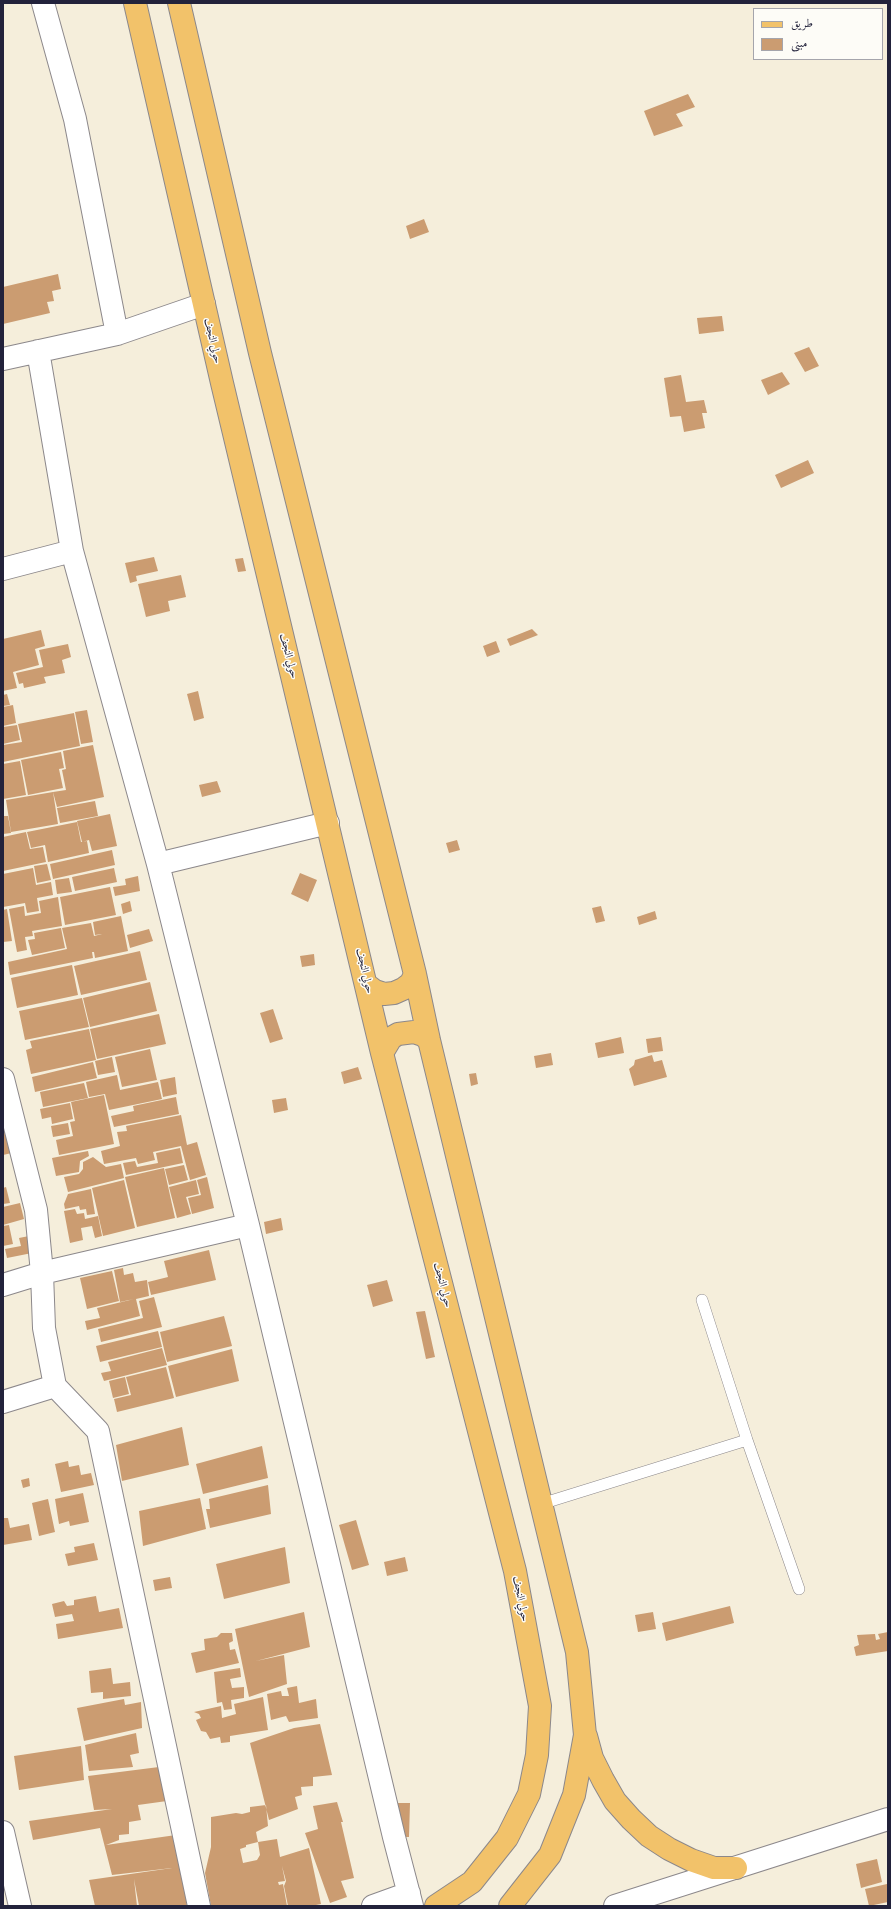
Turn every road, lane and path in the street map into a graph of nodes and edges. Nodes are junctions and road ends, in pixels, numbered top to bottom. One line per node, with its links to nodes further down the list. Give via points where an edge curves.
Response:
1 (43, 3): 5 (street, via 75,119)
2 (135, 3): 4 (main road, حولي النجف)
3 (179, 3): 12 (main road, via 260,353)
4 (204, 304): 5 (street); 10 (main road, حولي النجف)
5 (117, 334): 6 (street)
6 (38, 351): 7 (street); 8 (street)
7 (3, 359)
8 (72, 551): 9 (street); 11 (street)
9 (3, 569)
10 (328, 823): 11 (street); 13 (main road, حولي النجف)
11 (158, 864): 17 (street)
12 (415, 974): 13 (main road, via 411,983 394,993 380,992); 14 (main road)
13 (367, 985): 15 (main road, حولي النجف)
14 (429, 1040): 15 (main road, via 414,1032 398,1034 388,1042); 24 (main road)
15 (382, 1053): 34 (main road, حولي النجف, via 515,1571 540,1706 537,1754 529,1794 507,1838 472,1882)
16 (3, 1079): 18 (street, via 36,1210)
17 (248, 1225): 18 (street); 30 (street, via 392,1829)
18 (42, 1273): 19 (street); 21 (street, via 44,1328)
19 (3, 1285)
20 (702, 1300): 23 (lane)
21 (55, 1386): 22 (street); 32 (street, via 98,1431)
22 (3, 1402)
23 (747, 1440): 24 (lane); 25 (lane)
24 (541, 1504): 26 (main road, via 577,1652)
25 (799, 1589)
26 (585, 1735): 29 (main road, via 592,1758 612,1796 631,1820 649,1836 691,1860 714,1868); 35 (main road, via 574,1795 550,1855)
27 (888, 1819): 29 (street)
28 (3, 1832): 31 (street)
29 (736, 1868): 36 (street)
30 (411, 1899): 33 (street)
31 (20, 1906)
32 (199, 1906)
33 (373, 1906)
34 (436, 1906)
35 (510, 1906)
36 (614, 1906)

